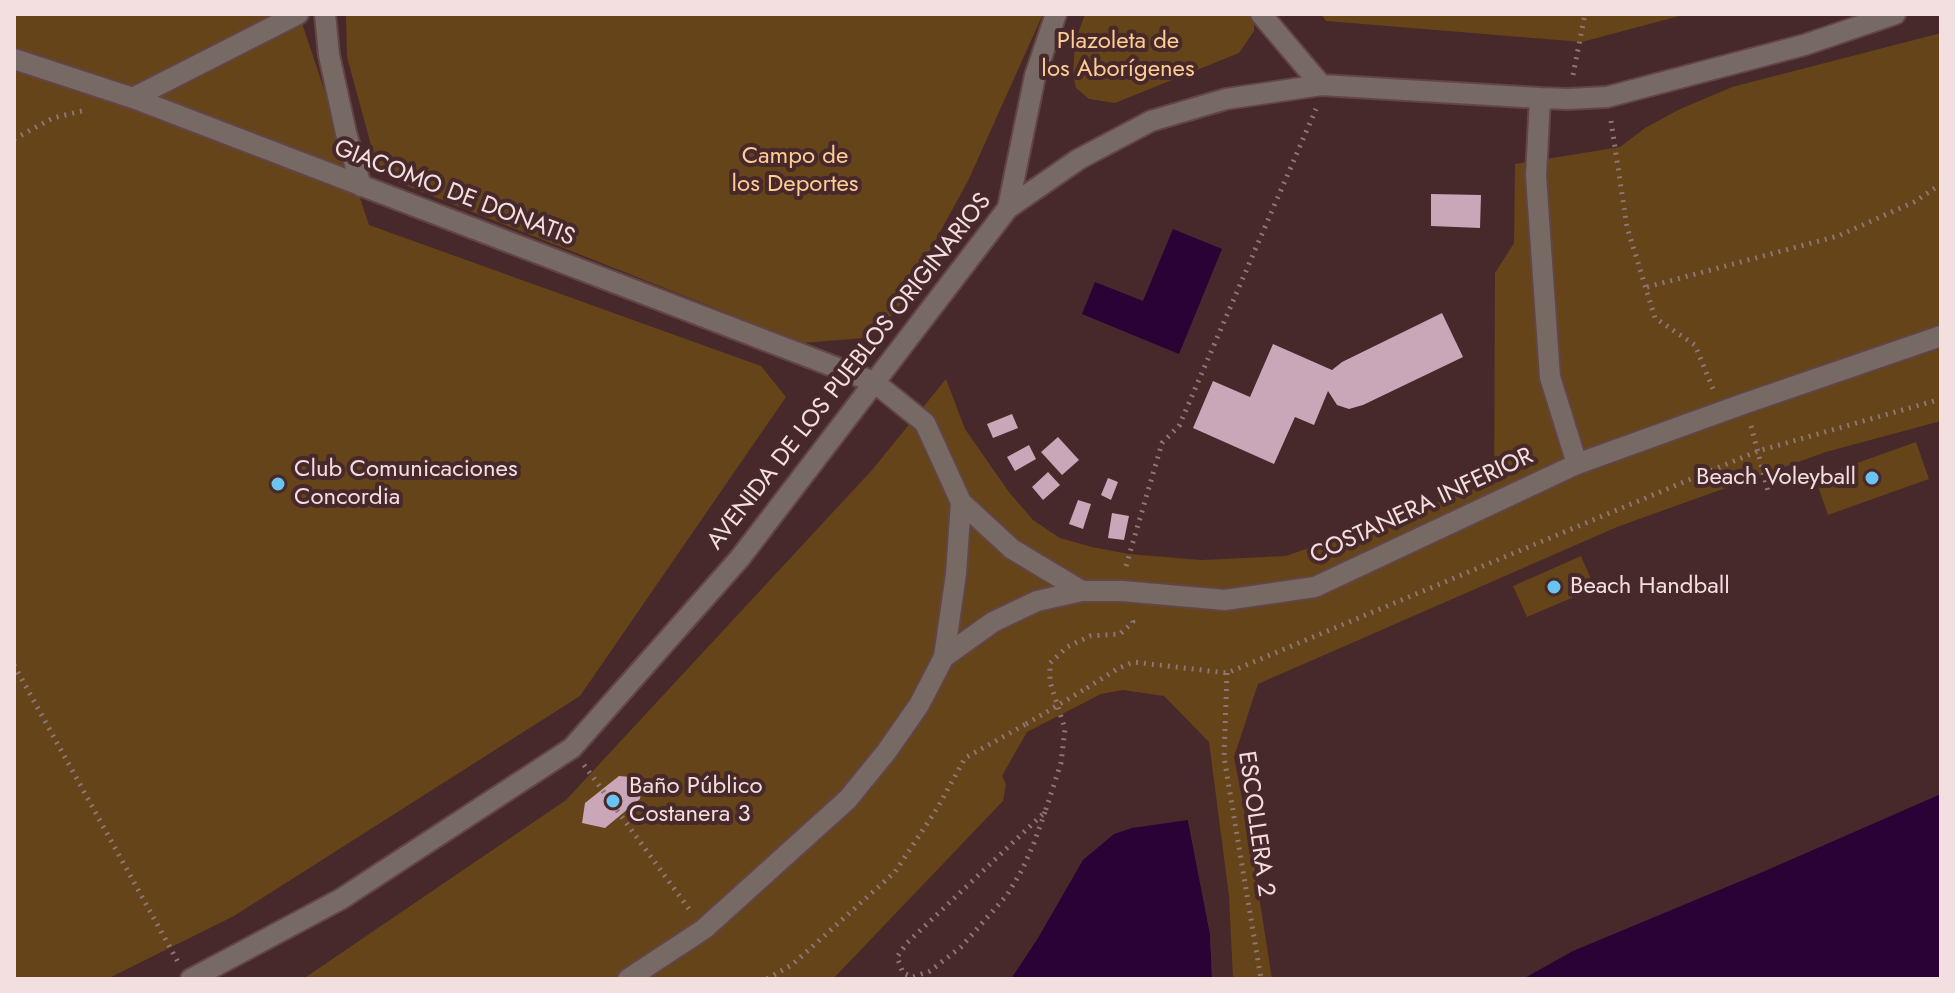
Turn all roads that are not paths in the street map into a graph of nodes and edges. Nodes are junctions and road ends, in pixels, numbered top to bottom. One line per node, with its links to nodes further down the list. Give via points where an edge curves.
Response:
1 (298, 14): 8 (street)
2 (325, 14): 10 (street, via 329,55)
3 (1056, 14): 11 (street, via 1035,76)
4 (1261, 14): 7 (street)
5 (1895, 14): 9 (street, AVENIDA DE LOS PUEBLOS ORIGINARIOS, via 1804,45 1607,97)
6 (14, 59): 8 (street, GIACOMO DE DONATIS)
7 (1325, 85): 9 (street, AVENIDA DE LOS PUEBLOS ORIGINARIOS); 11 (street, AVENIDA DE LOS PUEBLOS ORIGINARIOS, via 1226,99 1151,121 1079,159)
8 (133, 98): 10 (street, GIACOMO DE DONATIS)
9 (1540, 98): 14 (street, via 1536,176 1550,377)
10 (361, 186): 13 (street, GIACOMO DE DONATIS)
11 (1008, 208): 13 (street, AVENIDA DE LOS PUEBLOS ORIGINARIOS)
12 (1941, 336): 14 (street, COSTANERA INFERIOR)
13 (874, 382): 15 (street, GIACOMO DE DONATIS, via 925,423); 18 (street, AVENIDA DE LOS PUEBLOS ORIGINARIOS, via 740,558 572,748 341,899)
14 (1577, 464): 16 (street, COSTANERA INFERIOR, via 1315,587 1225,600)
15 (961, 502): 16 (street, via 1012,549); 17 (street)
16 (1082, 591): 17 (street, COSTANERA INFERIOR, via 1015,611)
17 (944, 657): 19 (street, COSTANERA INFERIOR, via 919,705 848,799 704,929)
18 (185, 972)
19 (628, 979)

